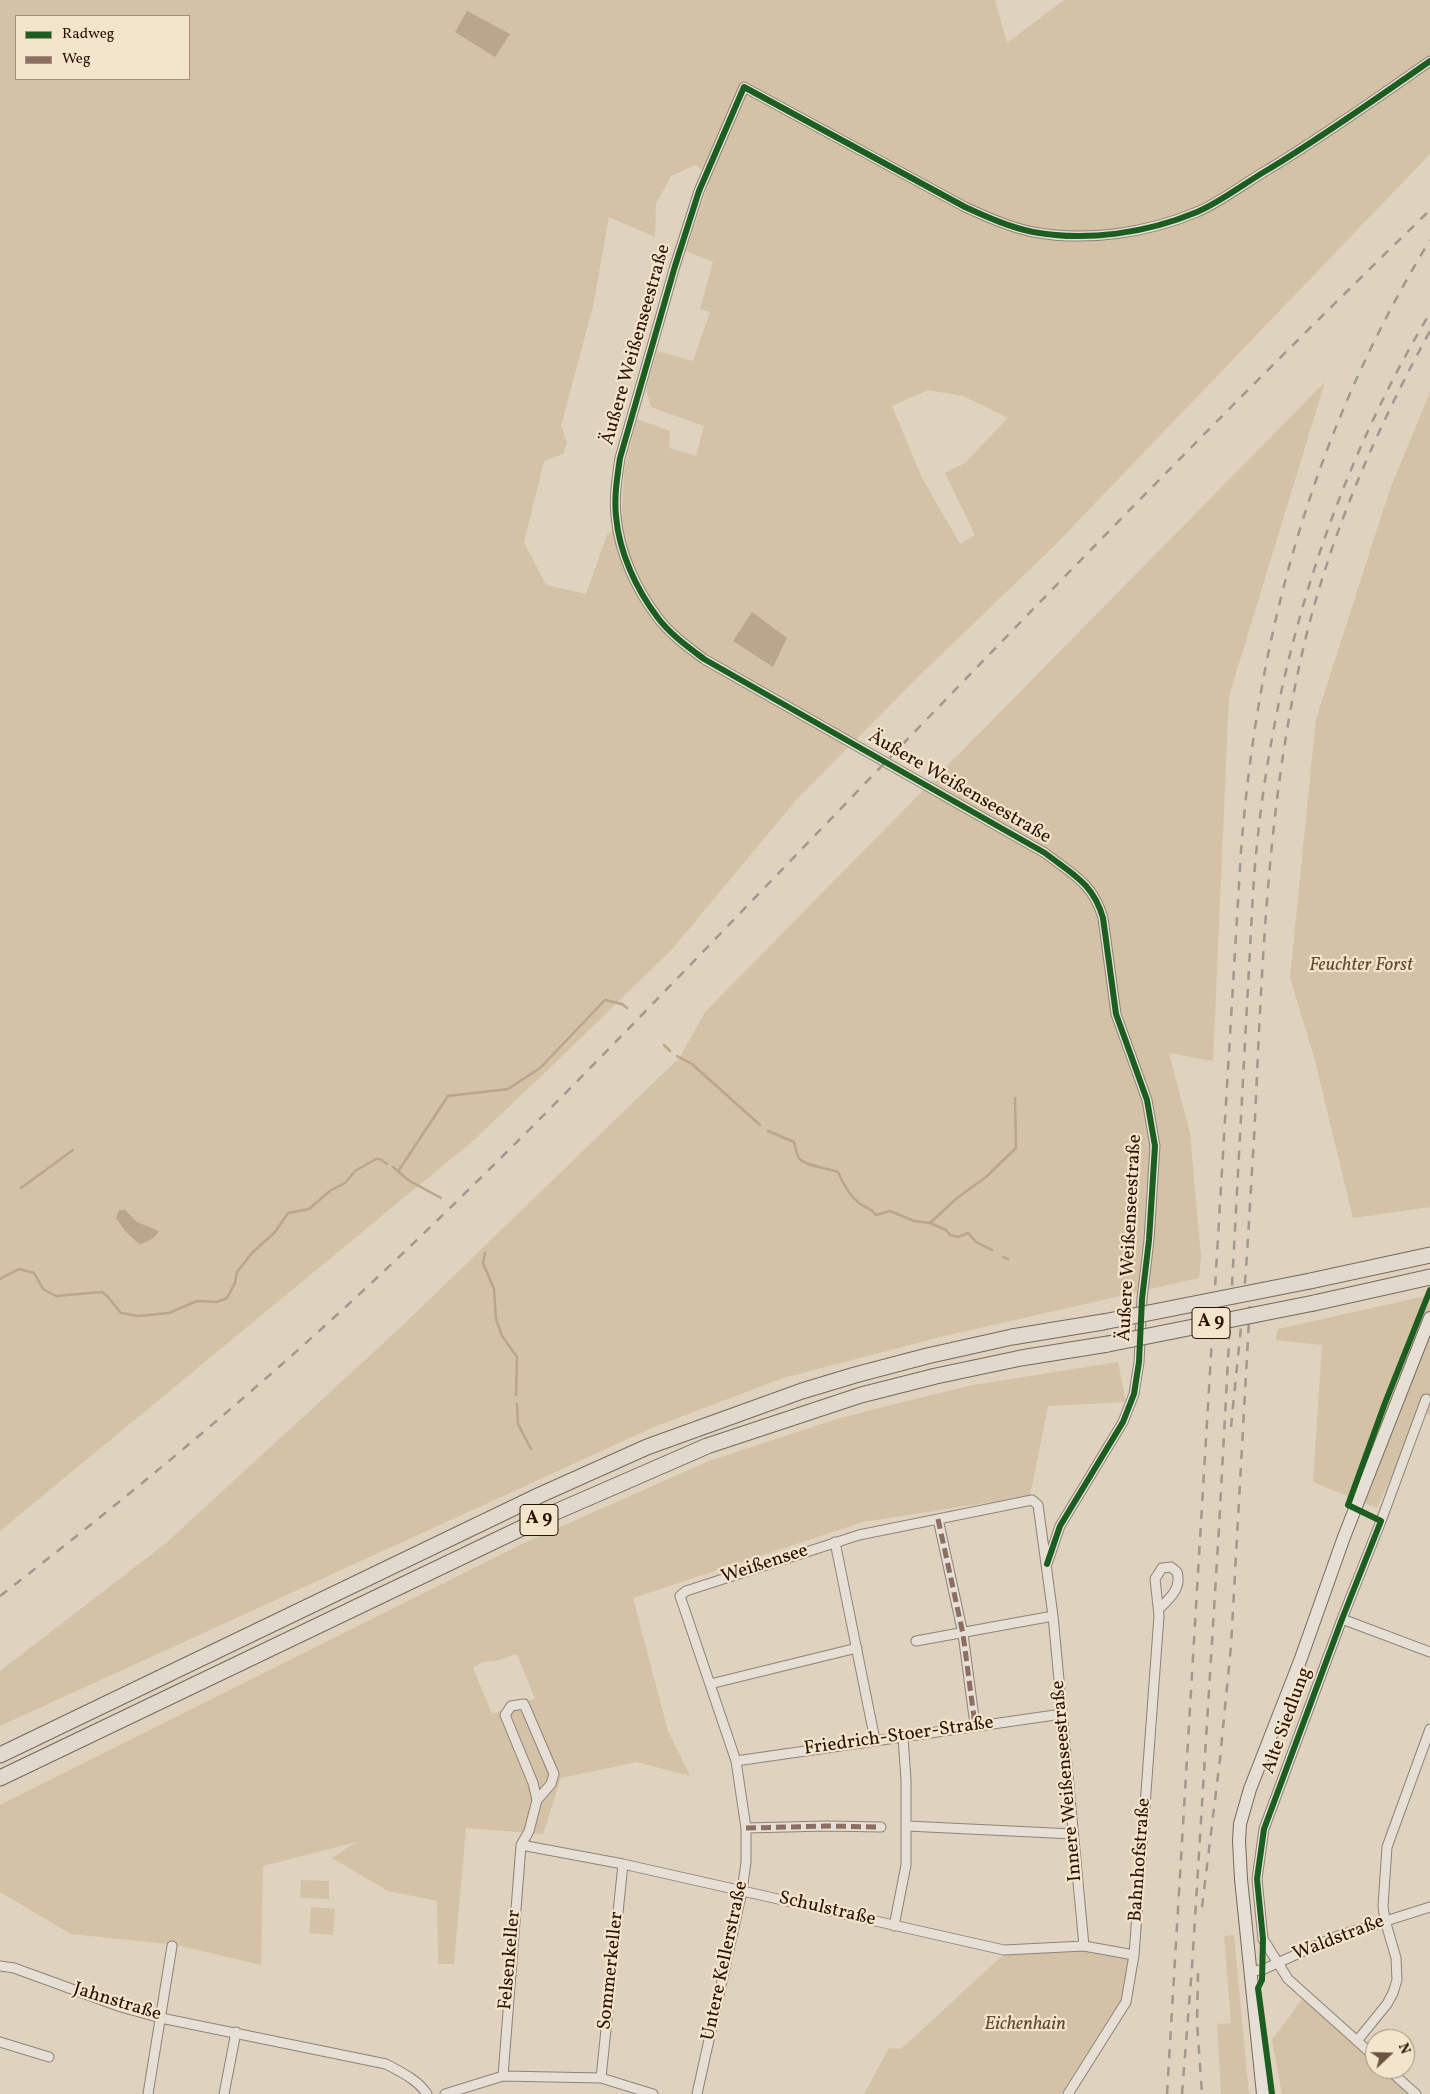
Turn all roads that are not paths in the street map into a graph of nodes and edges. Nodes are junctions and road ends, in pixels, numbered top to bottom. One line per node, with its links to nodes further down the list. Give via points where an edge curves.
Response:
1 (1430, 61): 8 (street, Äußere Weißenseestraße, via 1322,137 1199,211 1125,233 1074,236 1033,232 965,207 744,86 699,191 620,458 616,490 620,541 640,591 658,619 682,642 704,659 1044,854 1084,882 1099,904 1116,1014 1151,1117 1154,1156 1149,1240 1134,1394 1122,1422 1060,1526)
2 (1430, 1255): 22 (highway, A 9, bridge, via 1310,1282 1012,1337 927,1356 802,1391 654,1444 540,1495)
3 (1424, 1278): 24 (highway, A 9, bridge, via 1314,1303 936,1376 861,1395 707,1446 551,1514)
4 (1430, 1318): 41 (main road, via 1344,1537 1250,1789 1240,1824 1239,1858)
5 (1426, 1398): 11 (street, Alte Siedlung)
6 (938, 1519): 7 (street, Innere Weißenseestraße); 8 (street, Innere Weißenseestraße, via 1032,1500 1038,1505); 12 (street)
7 (835, 1542): 14 (street, Weißensee); 16 (street, Weißensee, via 686,1591 680,1596)
8 (1047, 1564): 10 (street, Innere Weißenseestraße)
9 (1159, 1608): 38 (street, Bahnhofstraße)
10 (1053, 1616): 12 (street); 17 (street, Innere Weißenseestraße)
11 (1342, 1619): 15 (street); 39 (street, Alte Siedlung, via 1264,1830 1257,1879 1260,1915 1263,1939)
12 (963, 1634): 13 (street); 18 (street)
13 (916, 1641)
14 (857, 1648): 16 (street); 21 (street, Weißensee)
15 (1430, 1652)
16 (710, 1684): 23 (street, Weißensee)
17 (1062, 1714): 18 (street, Friedrich-Stoer-Straße); 29 (street, Innere Weißenseestraße)
18 (975, 1725): 20 (street, Friedrich-Stoer-Straße)
19 (1430, 1729): 34 (street, via 1387,1847)
20 (903, 1737): 21 (street, Friedrich-Stoer-Straße); 26 (street)
21 (875, 1740): 23 (street, Friedrich-Stoer-Straße)
22 (0, 1755)
23 (736, 1761): 28 (street, Untere Kellerstraße)
24 (0, 1778)
25 (537, 1800): 25 (street, via 551,1784 554,1774 524,1704 511,1706 504,1715); 30 (street, Felsenkeller, via 529,1831)
26 (908, 1826): 29 (street); 35 (street, via 906,1865)
27 (881, 1827): 28 (street)
28 (746, 1828): 32 (street, Untere Kellerstraße)
29 (1073, 1834): 37 (street, Innere Weißenseestraße)
30 (521, 1845): 31 (street, Schulstraße); 48 (street, Felsenkeller)
31 (623, 1864): 32 (street, Schulstraße); 49 (street, Sommerkeller)
32 (742, 1891): 35 (street, Schulstraße); 56 (street, Untere Kellerstraße)
33 (1430, 1907): 34 (street, Waldstraße)
34 (1385, 1920): 39 (street, Waldstraße, via 1335,1937); 44 (street, via 1396,1958 1397,1980 1387,2004)
35 (894, 1926): 37 (street, Schulstraße, via 1004,1950)
36 (172, 1946): 42 (street)
37 (1084, 1946): 38 (street, Schulstraße)
38 (1134, 1954): 57 (street, Bahnhofstraße, via 1126,2002)
39 (1278, 1963): 41 (street, Waldstraße); 44 (street, Alte Siedlung, via 1288,1979)
40 (0, 1966): 42 (street, Jahnstraße)
41 (1250, 1971): 58 (main road)
42 (161, 2018): 43 (street, Jahnstraße); 51 (street)
43 (236, 2032): 52 (street); 53 (street, Jahnstraße, via 386,2064 422,2087)
44 (1357, 2041): 46 (street, Alte Siedlung)
45 (0, 2042): 47 (street)
46 (1365, 2048)
47 (49, 2058)
48 (503, 2076): 49 (street); 54 (street)
49 (600, 2078): 55 (street)
50 (1399, 2079): 59 (street)
51 (148, 2094)
52 (224, 2094)
53 (427, 2094)
54 (445, 2094)
55 (654, 2094)
56 (697, 2094)
57 (1068, 2094)
58 (1263, 2094)
59 (1416, 2094)

